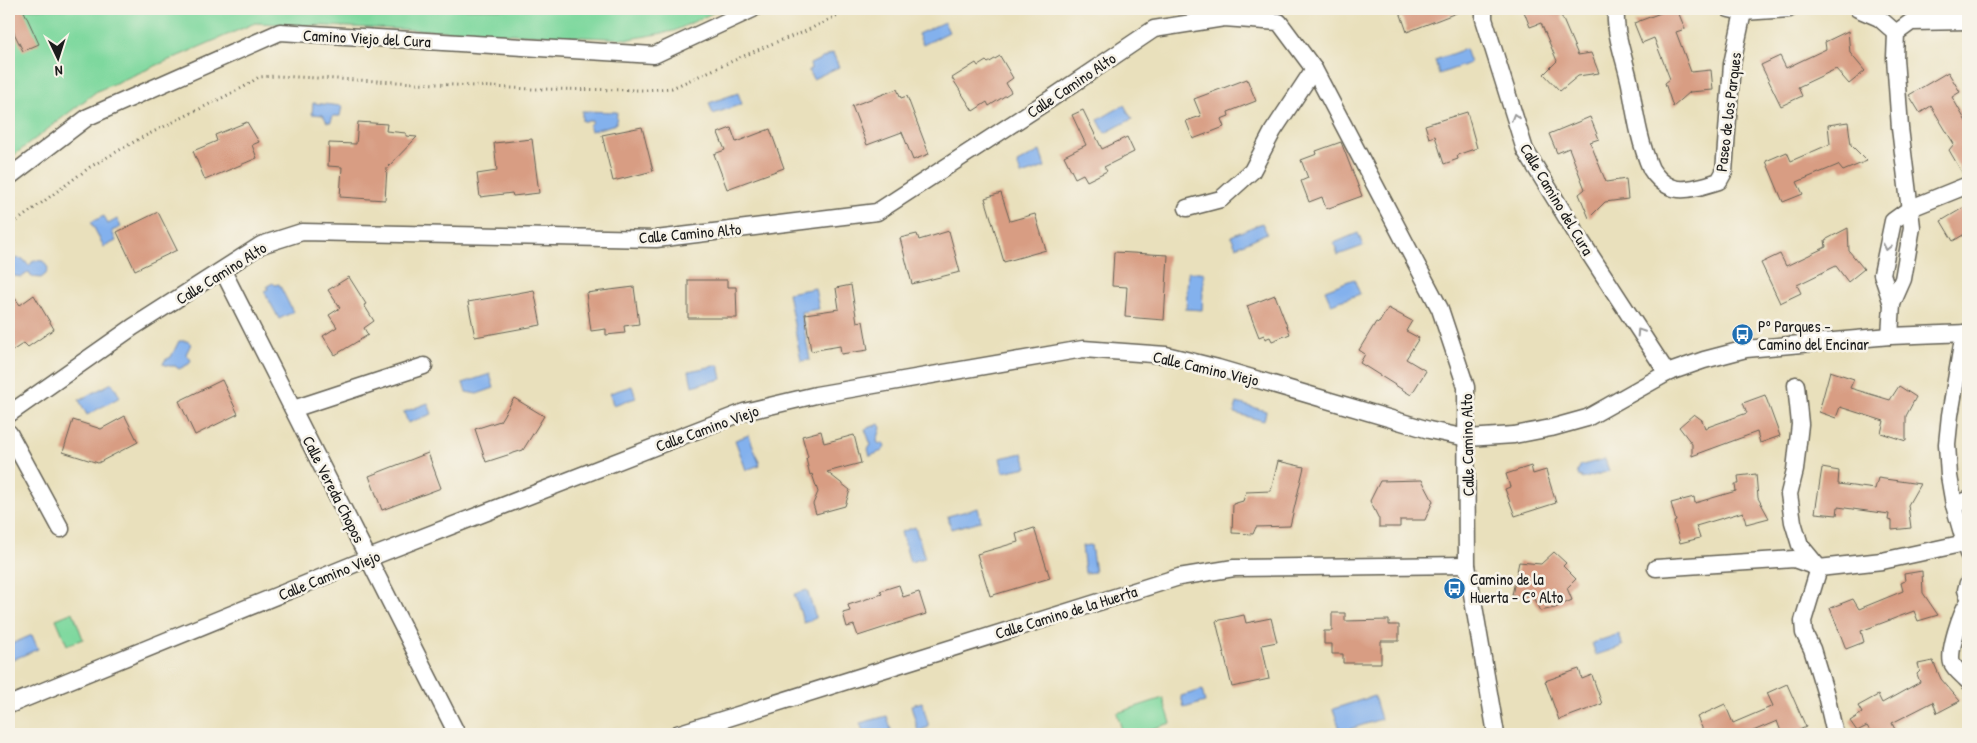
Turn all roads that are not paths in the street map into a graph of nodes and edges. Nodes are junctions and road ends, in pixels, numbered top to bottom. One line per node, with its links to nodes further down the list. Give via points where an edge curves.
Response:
1 (753, 9): 10 (street, Camino Viejo del Cura, via 654,55 280,32 88,117)
2 (1484, 9): 18 (street, Calle Camino del Cura, one-way to 2, via 1525,150 1484,19)
3 (1616, 9): 6 (street, Paseo de los Parques, via 1615,21 1634,115 1652,171 1672,188 1698,188 1719,181 1724,172)
4 (1789, 9): 6 (street, Paseo de los Parques)
5 (1858, 9): 8 (street, via 1878,18)
6 (1736, 11)
7 (1968, 21): 8 (street, via 1911,22)
8 (1896, 33): 13 (street, via 1900,128)
9 (1314, 69): 12 (street, via 1273,131 1252,171 1221,199); 14 (street, Calle Camino Alto, via 1279,22 1224,18 1154,29 877,212 656,239 302,232 261,245); 23 (street, Calle Camino Alto, via 1440,309 1466,387)
10 (9, 178)
11 (1968, 185): 13 (street)
12 (1187, 208)
13 (1911, 208): 16 (street, via 1912,228 1903,278 1892,304)
14 (223, 271): 20 (street, Calle Vereda Chopos); 21 (street, Calle Camino Alto, via 133,328)
15 (1966, 333): 16 (street); 24 (street, via 1947,444 1949,476)
16 (1890, 336): 18 (street, via 1746,349)
17 (424, 366): 20 (street)
18 (1667, 373): 23 (street, via 1587,418 1514,435)
19 (1796, 385): 30 (street, via 1800,424 1789,494 1800,545)
20 (292, 409): 27 (street, Calle Vereda Chopos)
21 (9, 414)
22 (9, 433): 25 (street)
23 (1467, 438): 27 (street, Calle Camino Viejo, via 1166,355 1083,349 816,395 744,412); 28 (street, Calle Camino Alto)
24 (1961, 502): 26 (street)
25 (61, 529)
26 (1967, 549): 30 (street)
27 (369, 558): 35 (street, Calle Camino Viejo); 36 (street, Calle Vereda Chopos)
28 (1467, 565): 37 (street, Calle Camino de la Huerta, via 1234,568 1179,577); 38 (street, Calle Camino Alto)
29 (1656, 568): 30 (street, via 1794,559)
30 (1820, 568): 39 (street, via 1803,621 1804,633 1826,695)
31 (1968, 582): 32 (street)
32 (1968, 595)
33 (1968, 603): 34 (street, via 1951,654 1952,664)
34 (1968, 681)
35 (9, 705)
36 (457, 734)
37 (677, 734)
38 (1496, 734)
39 (1834, 734)

